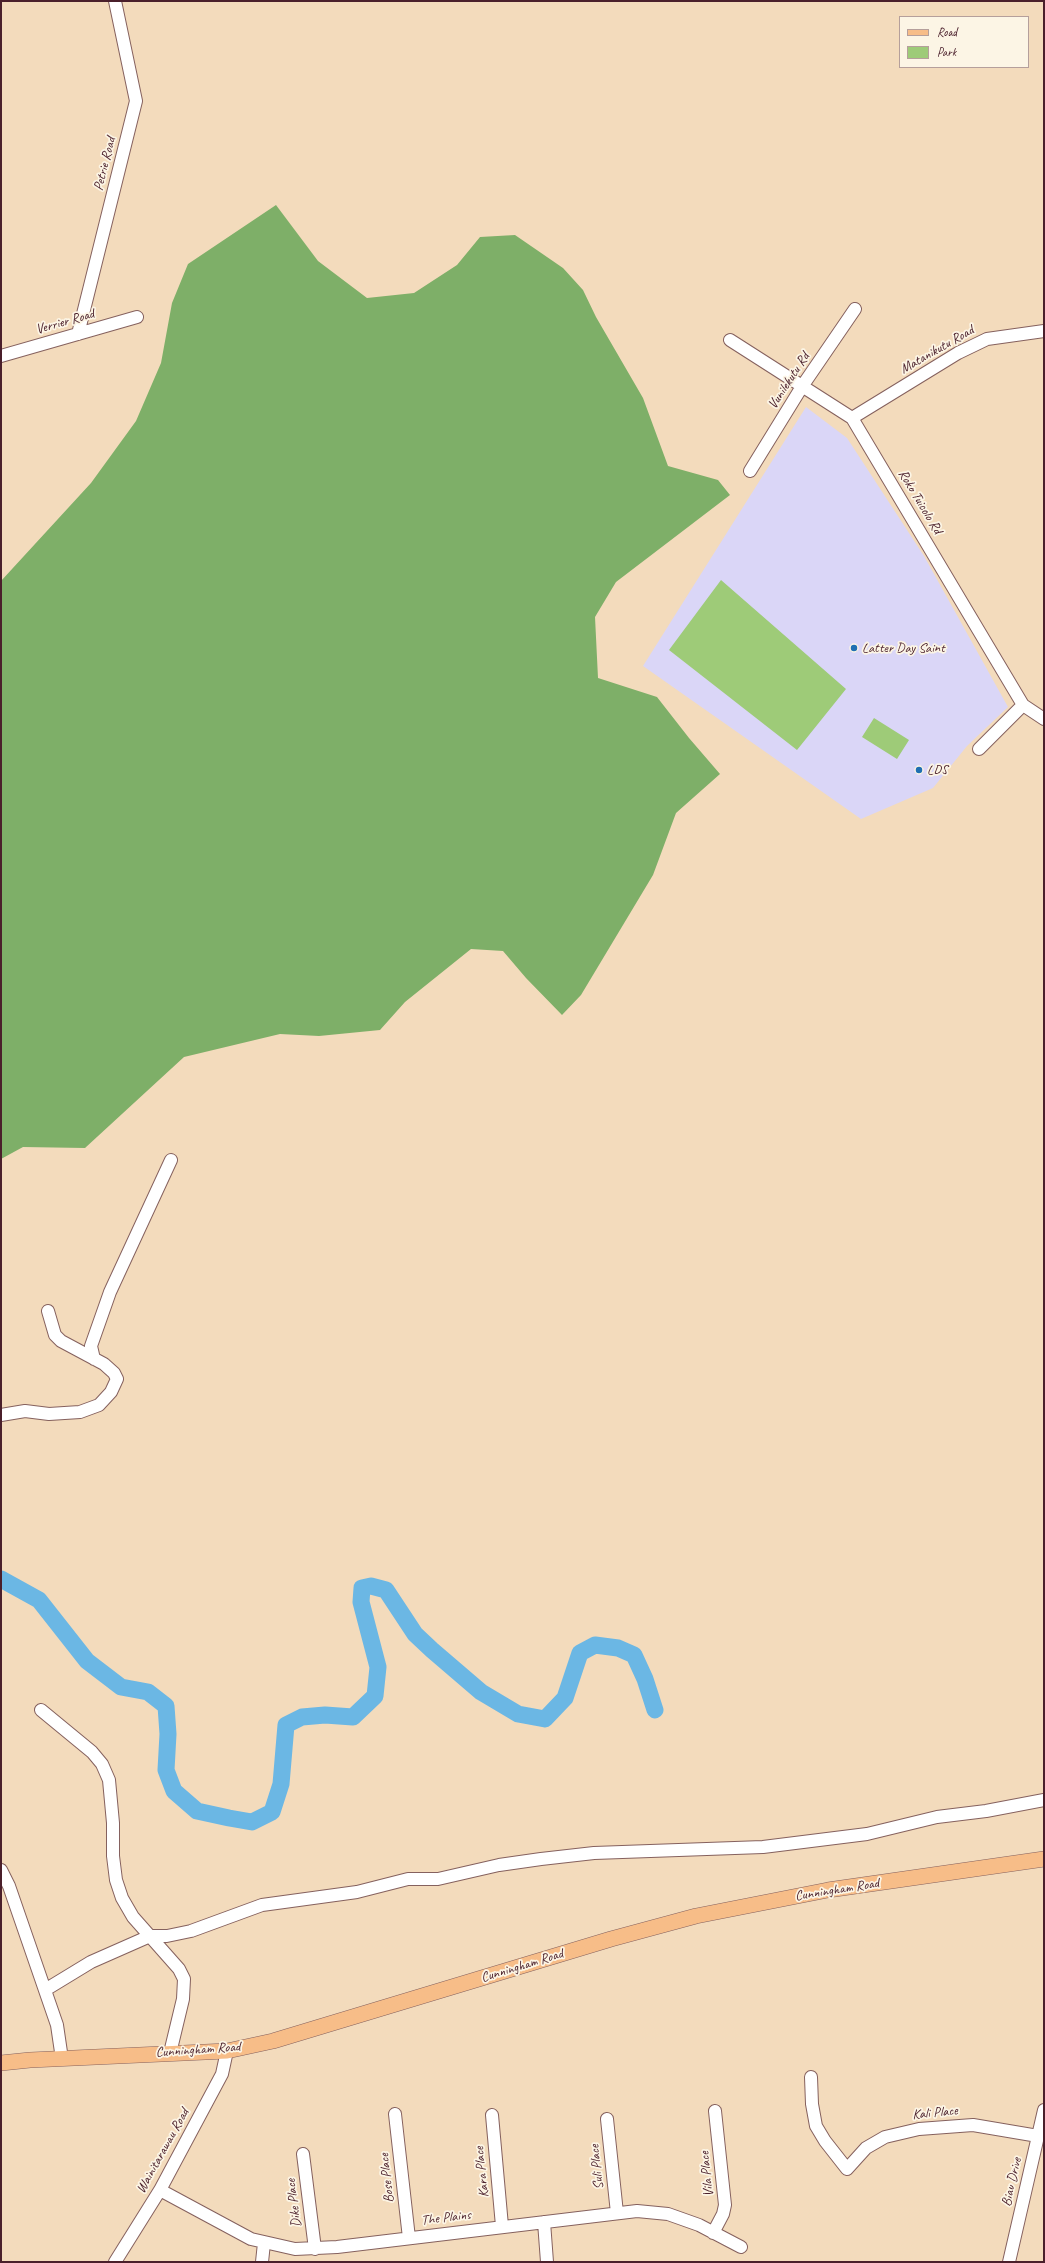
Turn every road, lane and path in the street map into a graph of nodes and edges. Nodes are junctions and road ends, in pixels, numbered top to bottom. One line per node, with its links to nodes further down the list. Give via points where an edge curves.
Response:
1 (115, 1): 5 (street, Petrie Road, via 136,101)
2 (855, 309): 8 (street, Vunilekutu Rd)
3 (137, 317): 5 (street, Verrier Road)
4 (1044, 331): 9 (street, Matanikutu Road, via 986,339 958,353)
5 (78, 334): 7 (street, Verrier Road)
6 (730, 340): 8 (street, Roko Tuicolo Rd)
7 (1, 356)
8 (803, 385): 9 (street, Roko Tuicolo Rd); 10 (street, Vunilekutu Rd)
9 (852, 418): 11 (street, Roko Tuicolo Rd)
10 (750, 470)
11 (1023, 705): 12 (street, Roko Tuicolo Rd); 13 (street)
12 (1044, 719)
13 (979, 749)
14 (171, 1160): 16 (street, via 110,1292 91,1346)
15 (48, 1311): 16 (street, via 52,1329 61,1341)
16 (94, 1359): 17 (street, via 114,1373 116,1379 111,1392 99,1405 80,1412 49,1414 25,1410)
17 (1, 1415)
18 (41, 1710): 22 (street, via 92,1752 102,1764 110,1796 116,1880 122,1898 133,1917)
19 (1044, 1800): 22 (street, via 937,1817 860,1835 763,1847 587,1854 499,1865 438,1879 408,1878 358,1892 262,1905 191,1931 167,1936)
20 (1044, 1859): 24 (main road, Cunningham Road, via 828,1890 703,1914 611,1938 273,2041)
21 (1, 1870): 23 (street, via 9,1886)
22 (150, 1936): 23 (street, via 91,1962); 25 (street, via 179,1969 184,1979 183,1999)
23 (45, 1990): 26 (street, via 58,2030)
24 (227, 2051): 25 (main road, Cunningham Road); 36 (street, Wainitarawau Road, via 222,2074)
25 (170, 2053): 26 (main road, Cunningham Road)
26 (62, 2059): 27 (main road, Cunningham Road)
27 (1, 2063)
28 (811, 2077): 34 (street, Kali Place, via 816,2126 847,2169 866,2148 885,2137 919,2129 973,2125)
29 (715, 2110): 40 (street, Vila Place, via 725,2205 724,2214)
30 (1044, 2110): 34 (street, Biau Drive)
31 (395, 2114): 41 (street, Bose Place)
32 (492, 2115): 39 (street, Kara Place)
33 (607, 2119): 37 (street, Suli Place)
34 (1038, 2136): 48 (street, Biau Drive)
35 (303, 2154): 44 (street, Dike Place)
36 (160, 2190): 42 (street, The Plains); 45 (street, Wainitarawau Road)
37 (617, 2213): 38 (street, The Plains); 40 (street, The Plains, via 637,2211 668,2214)
38 (544, 2222): 39 (street, The Plains); 47 (street)
39 (502, 2226): 41 (street, The Plains)
40 (713, 2233): 43 (street, The Plains)
41 (409, 2238): 44 (street, The Plains)
42 (264, 2244): 44 (street, The Plains, via 294,2249); 46 (street)
43 (741, 2247)
44 (315, 2249)
45 (116, 2262)
46 (262, 2262)
47 (547, 2262)
48 (1009, 2262)

